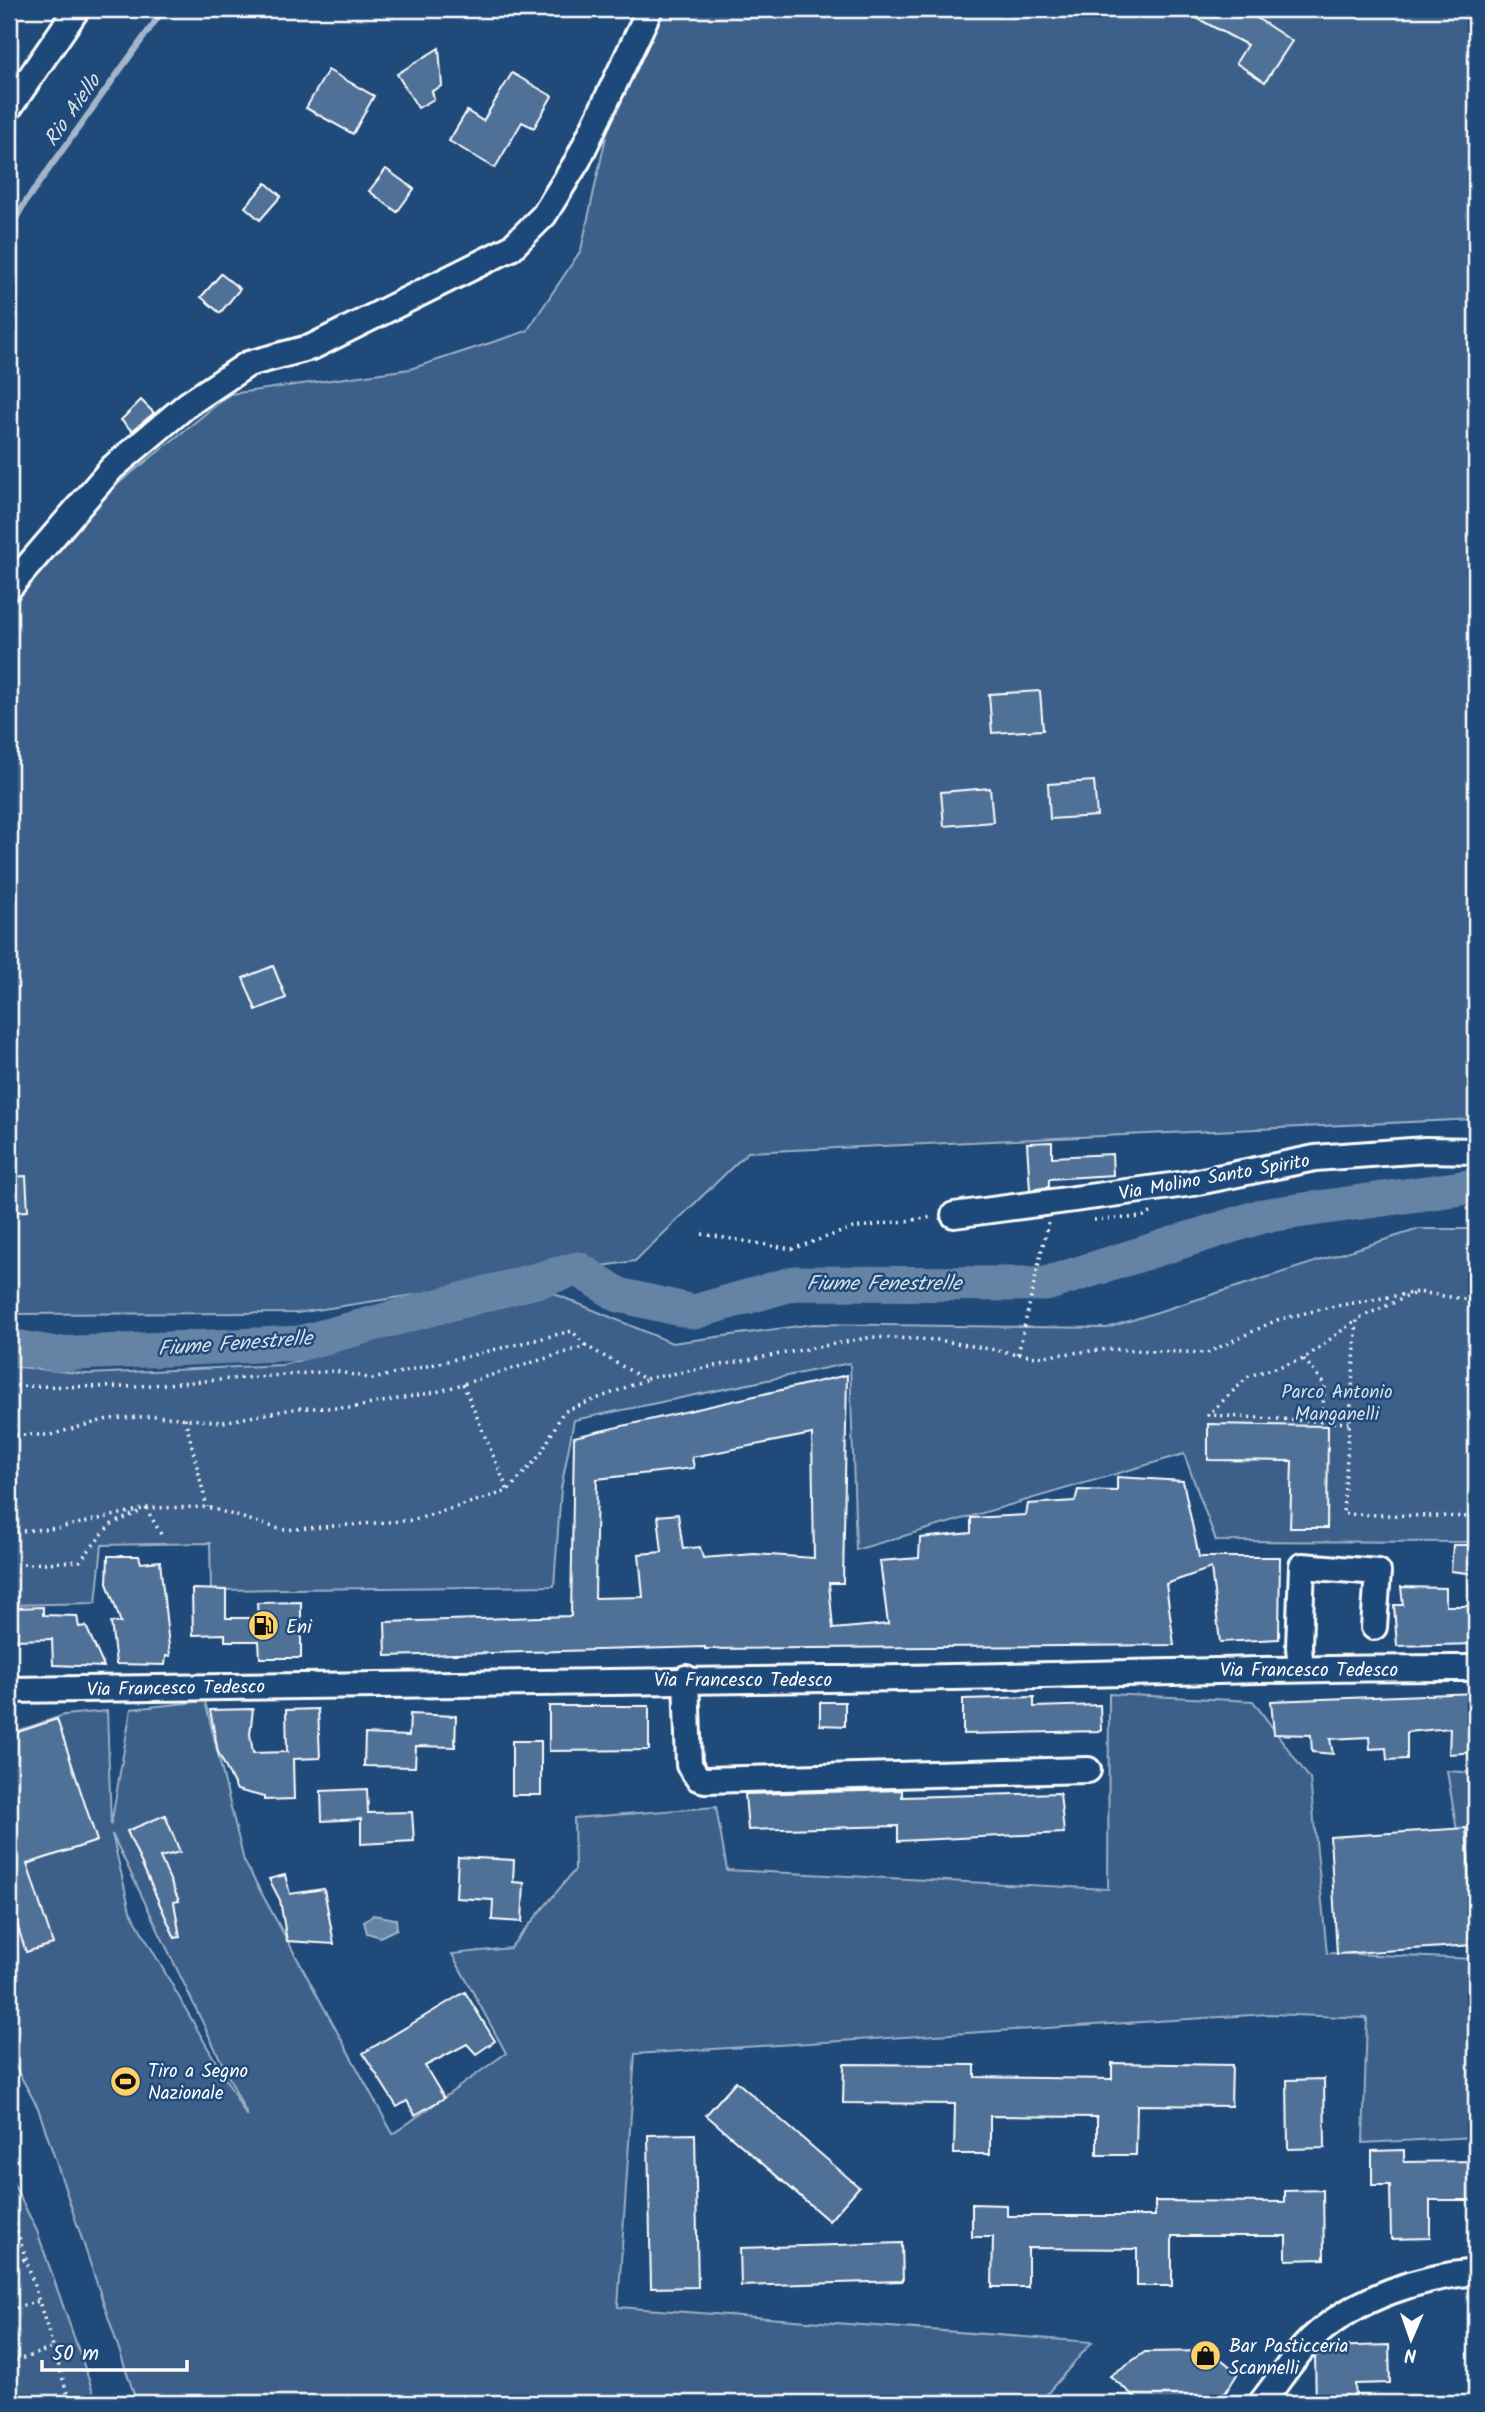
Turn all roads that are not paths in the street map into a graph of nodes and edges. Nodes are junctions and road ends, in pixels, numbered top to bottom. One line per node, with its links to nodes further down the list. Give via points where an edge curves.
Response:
1 (77, 9): 3 (street)
2 (650, 9): 4 (street, via 578,160 544,215 511,248 312,347 248,365 187,404 112,468)
3 (9, 108)
4 (9, 588)
5 (1476, 1151): 6 (street, Via Molino Santo Spirito, via 1315,1158 1193,1183)
6 (954, 1214)
7 (1374, 1627): 9 (street, via 1378,1572 1302,1566)
8 (1476, 1668): 9 (street, Via Francesco Tedesco)
9 (1301, 1669): 10 (street, Via Francesco Tedesco)
10 (686, 1678): 11 (street, Via Francesco Tedesco); 12 (street, via 689,1765 705,1780)
11 (9, 1690)
12 (1088, 1770)
13 (1476, 2272): 14 (street, via 1414,2282 1337,2319 1314,2336)
14 (1261, 2403)

